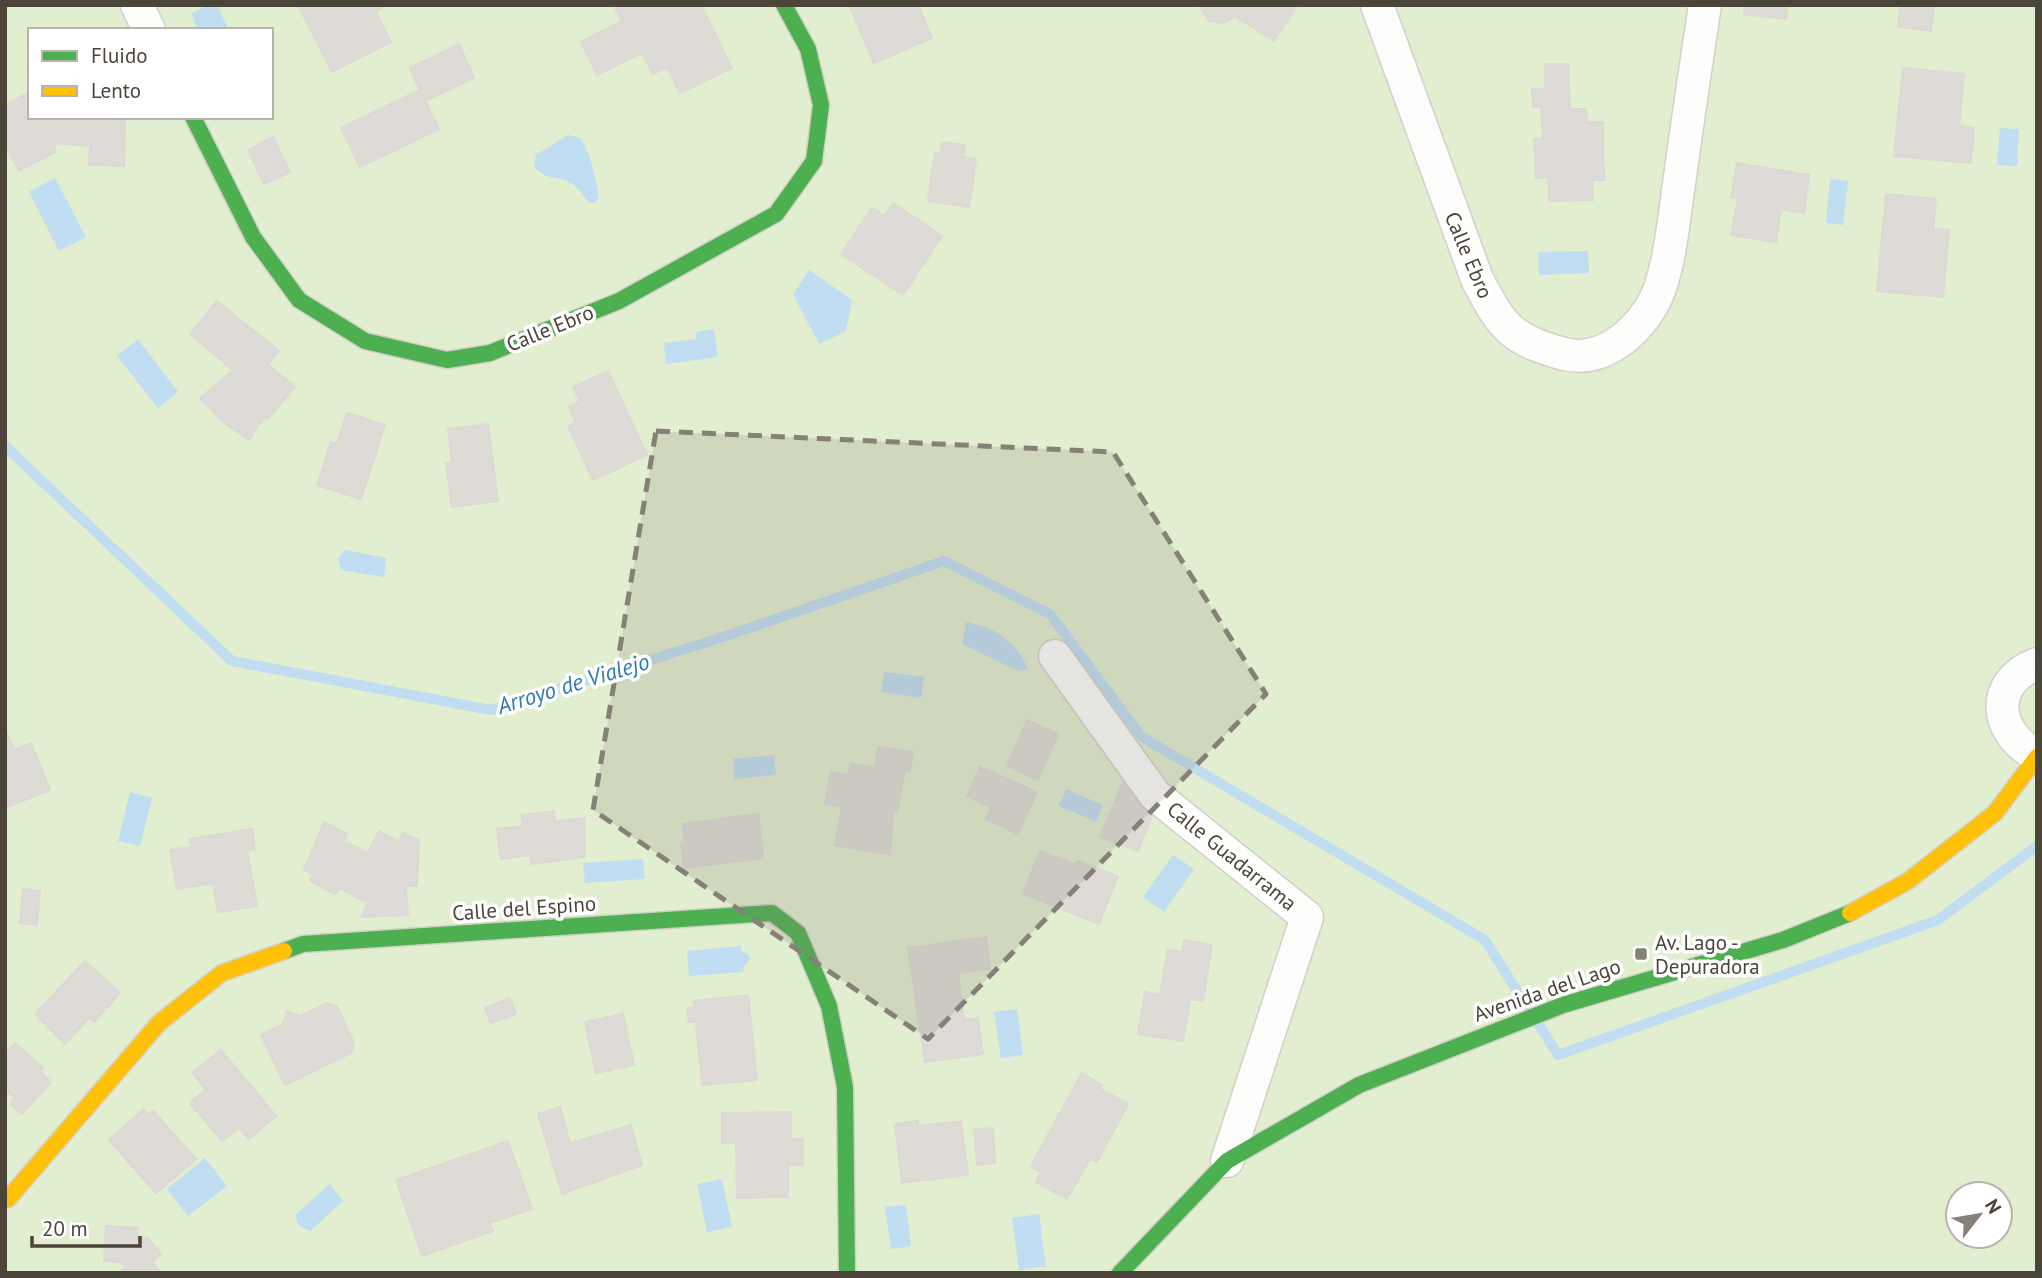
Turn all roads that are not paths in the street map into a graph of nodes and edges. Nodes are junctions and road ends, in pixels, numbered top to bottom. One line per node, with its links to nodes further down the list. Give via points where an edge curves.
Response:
1 (137, 5): 5 (street)
2 (784, 5): 6 (street, Calle Ebro, via 808,49 821,105 814,161 776,214 619,301 490,353 447,360 365,341 299,300 253,237)
3 (1377, 5): 4 (street, Calle Ebro, via 1476,279 1498,320 1532,345 1574,356 1609,349 1640,325 1659,290)
4 (1705, 5)
5 (148, 28)
6 (194, 119)
7 (1055, 656): 10 (street, Calle Guadarrama, via 1155,794 1307,918)
8 (2037, 664): 9 (street, via 2017,675 2006,692 2002,712 2007,732 2020,747)
9 (2037, 756): 10 (street, Avenida del Lago, via 1995,813 1908,881 1848,914 1783,940 1563,1004 1505,1026 1359,1085)
10 (1227, 1161): 13 (street, Avenida del Lago)
11 (6, 1199): 12 (street, Calle del Espino, via 159,1023 222,972 303,944 772,913 798,933 829,1006 845,1087)
12 (847, 1273)
13 (1120, 1273)

